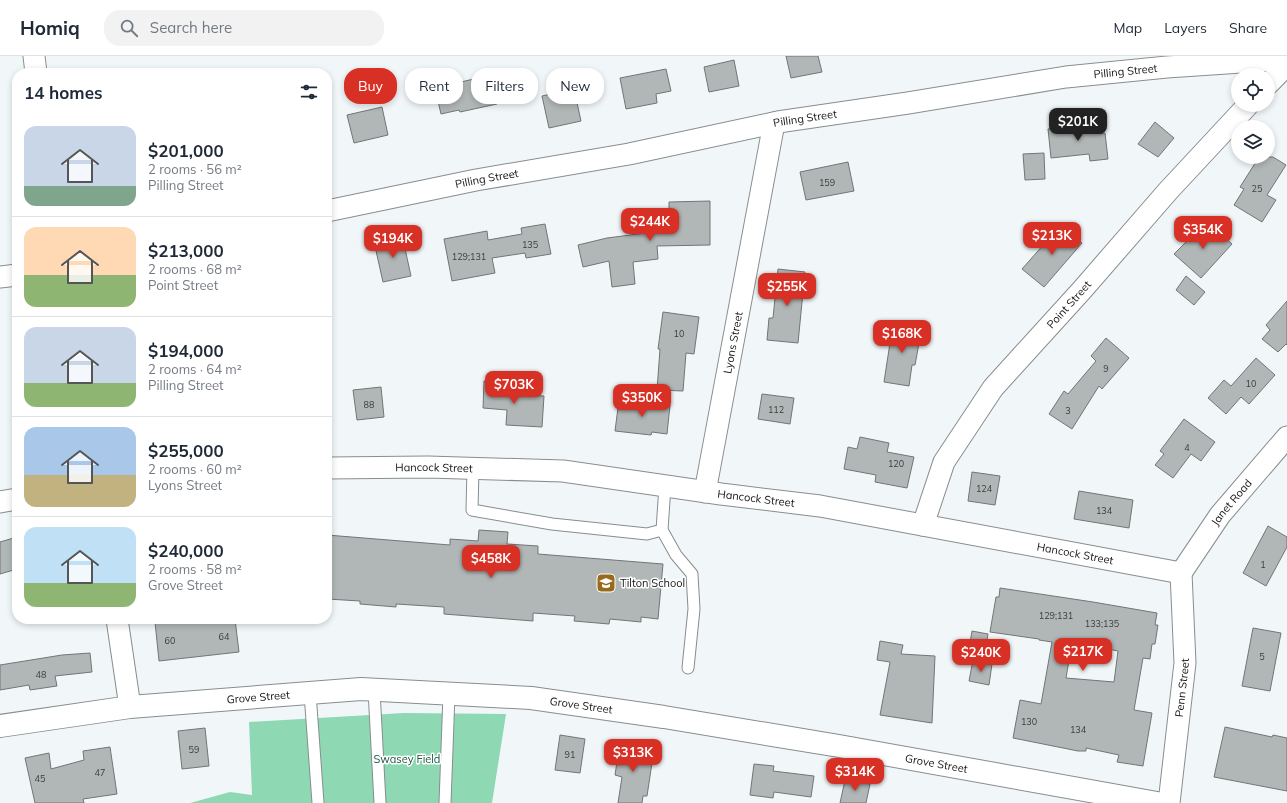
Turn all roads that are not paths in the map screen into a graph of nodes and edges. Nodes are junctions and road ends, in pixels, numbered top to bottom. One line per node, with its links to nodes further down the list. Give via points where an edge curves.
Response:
1 (34, 56): 4 (street)
2 (1287, 59): 7 (street, Pilling Street, via 1066,77)
3 (1287, 65): 5 (street)
4 (35, 68)
5 (1275, 77)
6 (1241, 112): 18 (street, Point Street, via 993,388 944,462)
7 (774, 123): 8 (street, Pilling Street, via 629,154 476,180); 15 (street, Lyons Street)
8 (332, 210)
9 (12, 276): 10 (street)
10 (0, 277)
11 (1284, 445): 20 (street, Janet Road, via 1220,515)
12 (332, 468): 13 (street, Hancock Street)
13 (473, 468): 14 (street, Hancock Street, via 563,471); 19 (lane, via 472,510 552,524 647,534)
14 (665, 486): 15 (street, Hancock Street); 19 (lane)
15 (705, 492): 18 (street, Hancock Street, via 820,506)
16 (12, 500): 17 (street)
17 (0, 502)
18 (923, 525): 20 (street, Hancock Street)
19 (662, 530): 22 (lane, via 676,555 692,574 694,609)
20 (1181, 573): 32 (street, Penn Street, via 1185,663)
21 (118, 624): 26 (street)
22 (688, 668)
23 (374, 690): 24 (street, Grove Street); 25 (street, Grove Street); 29 (lane)
24 (310, 693): 26 (street, Grove Street); 28 (lane)
25 (449, 694): 30 (lane); 31 (street, Grove Street, via 531,698 664,717)
26 (130, 707): 27 (street, Grove Street)
27 (0, 726)
28 (318, 803)
29 (380, 803)
30 (445, 803)
31 (1157, 803)
32 (1169, 803)

